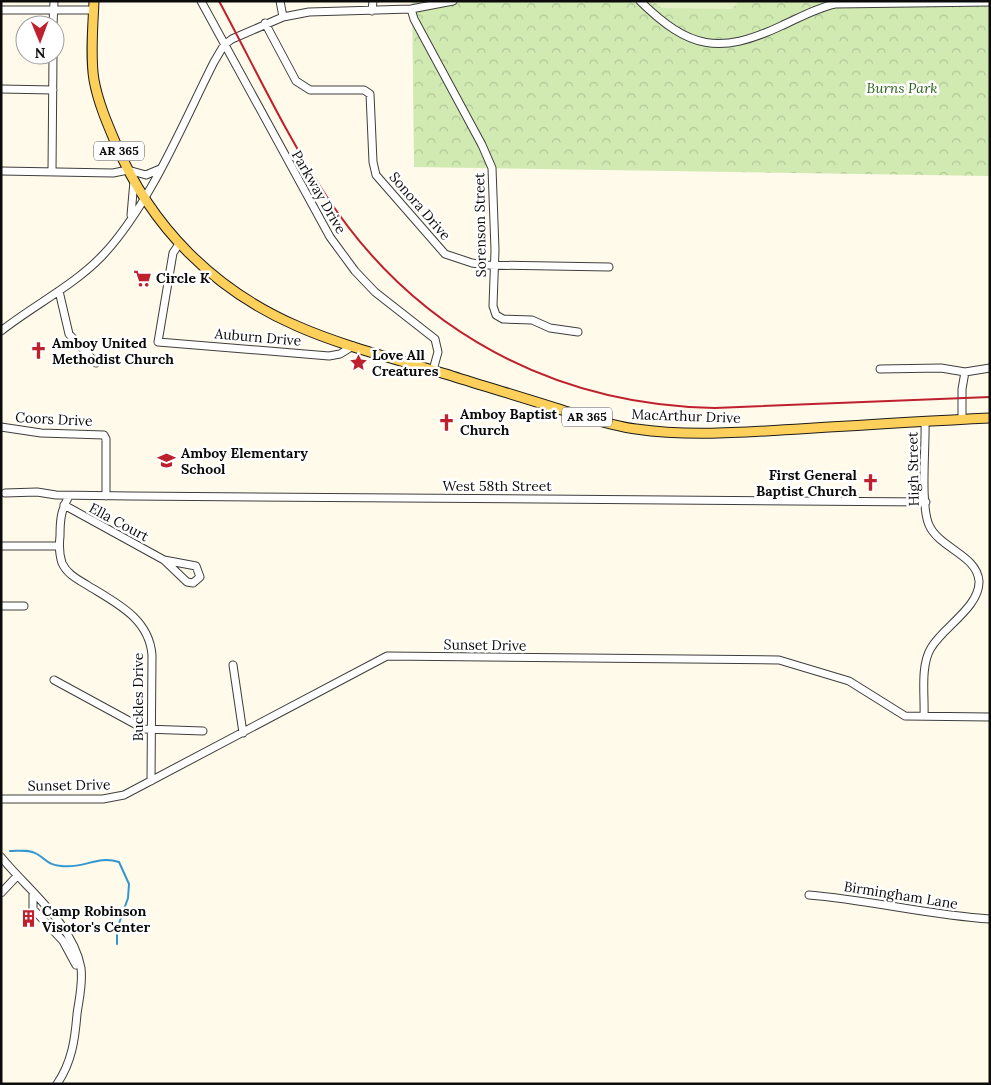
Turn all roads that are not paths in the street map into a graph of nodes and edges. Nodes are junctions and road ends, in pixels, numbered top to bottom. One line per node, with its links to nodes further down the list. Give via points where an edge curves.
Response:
1 (201, 1): 14 (street, Parkway Drive)
2 (280, 1): 12 (street)
3 (373, 1): 11 (street)
4 (454, 1): 9 (street)
5 (640, 1): 6 (street, via 678,33 716,44 748,40 835,4)
6 (990, 2)
7 (54, 5): 8 (street); 10 (street)
8 (94, 5): 21 (main road, MacArthur Drive / AR 365, via 94,76 106,120)
9 (411, 9): 11 (street); 28 (street, Sorenson Street, via 492,168)
10 (1, 10)
11 (372, 11): 12 (street, via 309,12)
12 (283, 17): 13 (street)
13 (265, 23): 14 (street); 28 (street, Sonora Drive, via 301,87 310,90 364,90 370,94 375,172 436,244 451,257)
14 (224, 45): 15 (street, Parkway Drive); 16 (street)
15 (232, 59): 16 (street); 37 (street, Parkway Drive, via 315,213 344,257 376,292 435,339 438,352)
16 (214, 62): 20 (street)
17 (53, 65): 19 (street)
18 (1, 89): 19 (street)
19 (53, 90): 23 (street)
20 (160, 168): 21 (street, via 146,175); 25 (street)
21 (128, 170): 23 (street, via 113,173); 24 (main road, MacArthur Drive / AR 365)
22 (1, 171): 23 (street)
23 (52, 171)
24 (134, 181): 25 (main road, MacArthur Drive / AR 365); 26 (street)
25 (144, 198): 26 (street); 27 (main road, MacArthur Drive / AR 365)
26 (130, 218): 30 (street, via 120,236 103,255)
27 (179, 244): 33 (main road, MacArthur Drive / AR 365, via 214,276 262,309 298,327); 33 (street, Auburn Drive, via 173,253 158,342 329,356)
28 (494, 265): 29 (street, Sonora Drive); 32 (street, Sorenson Street, via 493,306 496,315 502,319 532,320 550,328)
29 (609, 267)
30 (59, 291): 31 (street); 34 (street, via 69,334)
31 (3, 327)
32 (578, 332)
33 (353, 346): 37 (main road, MacArthur Drive / AR 365)
34 (96, 363)
35 (990, 368): 38 (street)
36 (880, 369): 38 (street, via 941,368)
37 (433, 370): 41 (main road, MacArthur Drive / AR 365, via 636,430 741,432)
38 (965, 372): 40 (street)
39 (990, 418): 40 (main road, MacArthur Drive / AR 365)
40 (962, 419): 41 (main road, MacArthur Drive / AR 365)
41 (925, 422): 46 (street, High Street)
42 (1, 427): 45 (street, Coors Drive, via 41,433 104,434)
43 (5, 493): 44 (street, West 58th Street)
44 (69, 496): 45 (street, West 58th Street); 47 (street)
45 (106, 496): 46 (street, West 58th Street)
46 (926, 502): 55 (street, High Street, via 931,529 942,542 971,564 979,582 971,602 927,656)
47 (64, 505): 49 (street, Buckles Drive); 50 (street, Ella Court)
48 (1, 546): 49 (street)
49 (59, 546): 57 (street, Buckles Drive, via 62,561 71,575 131,613 146,632 152,655)
50 (164, 560): 50 (street, Ella Court, via 196,566 200,576 193,583 187,582)
51 (1, 606): 52 (street)
52 (24, 606)
53 (233, 665): 59 (street)
54 (54, 680): 57 (street)
55 (924, 716): 56 (street, Sunset Drive); 59 (street, Sunset Drive, via 900,714 849,681 779,660 387,656)
56 (990, 717)
57 (151, 730): 58 (street); 60 (street, Buckles Drive)
58 (203, 731)
59 (243, 732): 60 (street, Sunset Drive)
60 (151, 781): 61 (street, Sunset Drive, via 108,799)
61 (1, 799)
62 (1, 857): 63 (street)
63 (17, 876): 64 (street); 65 (street)
64 (1, 893)
65 (33, 894): 68 (street, via 33,909 63,941 76,964); 68 (street, via 61,924 78,958 82,981)
66 (809, 895): 67 (street, Birmingham Lane)
67 (990, 919)
68 (76, 1026): 69 (street, via 72,1055)
69 (57, 1084)

